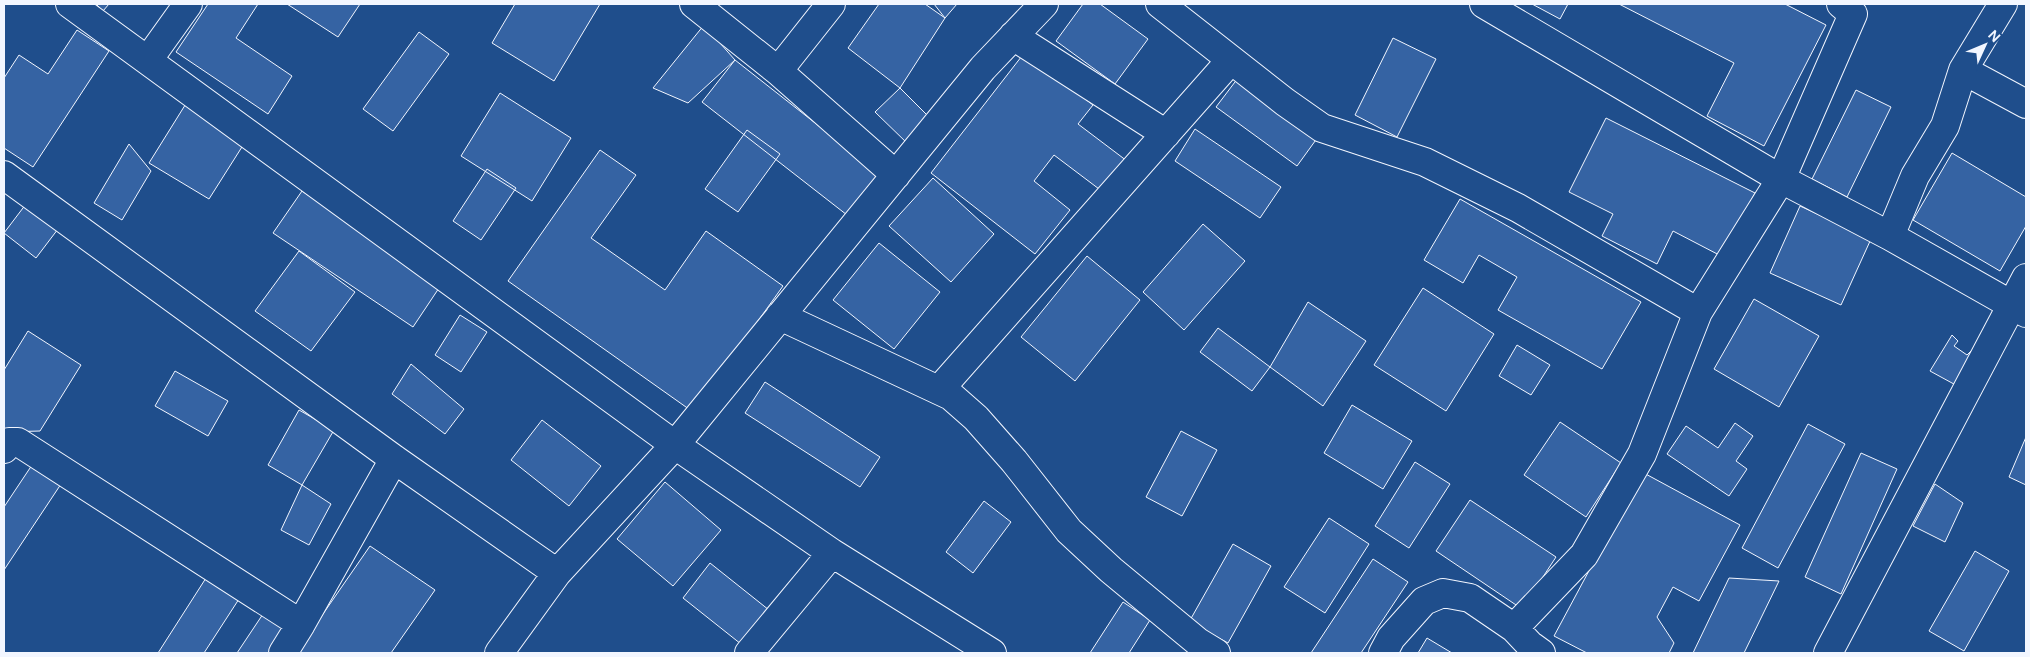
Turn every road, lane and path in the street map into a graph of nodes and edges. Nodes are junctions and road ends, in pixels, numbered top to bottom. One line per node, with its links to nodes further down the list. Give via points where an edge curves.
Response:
1 (70, 4): 11 (street)
2 (188, 4): 11 (street)
3 (694, 4): 14 (street)
4 (831, 4): 14 (street)
5 (1044, 4): 10 (street)
6 (1160, 4): 12 (street)
7 (1484, 4): 19 (street)
8 (1841, 4): 19 (street, via 1853,14)
9 (2003, 4): 13 (street)
10 (1013, 36): 16 (street); 18 (street)
11 (148, 60): 27 (street)
12 (1231, 60): 16 (street); 23 (street, via 1322,128 1433,166 1518,208)
13 (1963, 70): 15 (street); 20 (street, via 1945,126 1915,176)
14 (778, 71): 18 (street)
15 (2026, 104)
16 (1166, 134): 25 (street)
17 (4, 175): 28 (street)
18 (896, 175): 24 (street)
19 (1781, 179): 20 (street); 23 (street)
20 (1890, 236): 22 (street)
21 (2026, 278): 22 (street)
22 (2019, 310): 40 (street)
23 (1698, 312): 32 (street, via 1642,454 1584,555)
24 (780, 316): 25 (street); 27 (street)
25 (939, 390): 37 (street, via 976,418 1069,531 1110,570)
26 (5, 445): 31 (street, via 18,442)
27 (675, 445): 29 (street); 30 (street)
28 (394, 459): 30 (street); 31 (street)
29 (832, 553): 35 (street); 36 (street)
30 (557, 573): 34 (street)
31 (302, 624): 33 (street)
32 (1514, 628): 38 (street, via 1470,598 1443,593 1424,601 1391,638); 39 (street)
33 (283, 653)
34 (499, 653)
35 (749, 653)
36 (992, 653)
37 (1216, 653)
38 (1383, 653)
39 (1541, 653)
40 (1828, 653)

